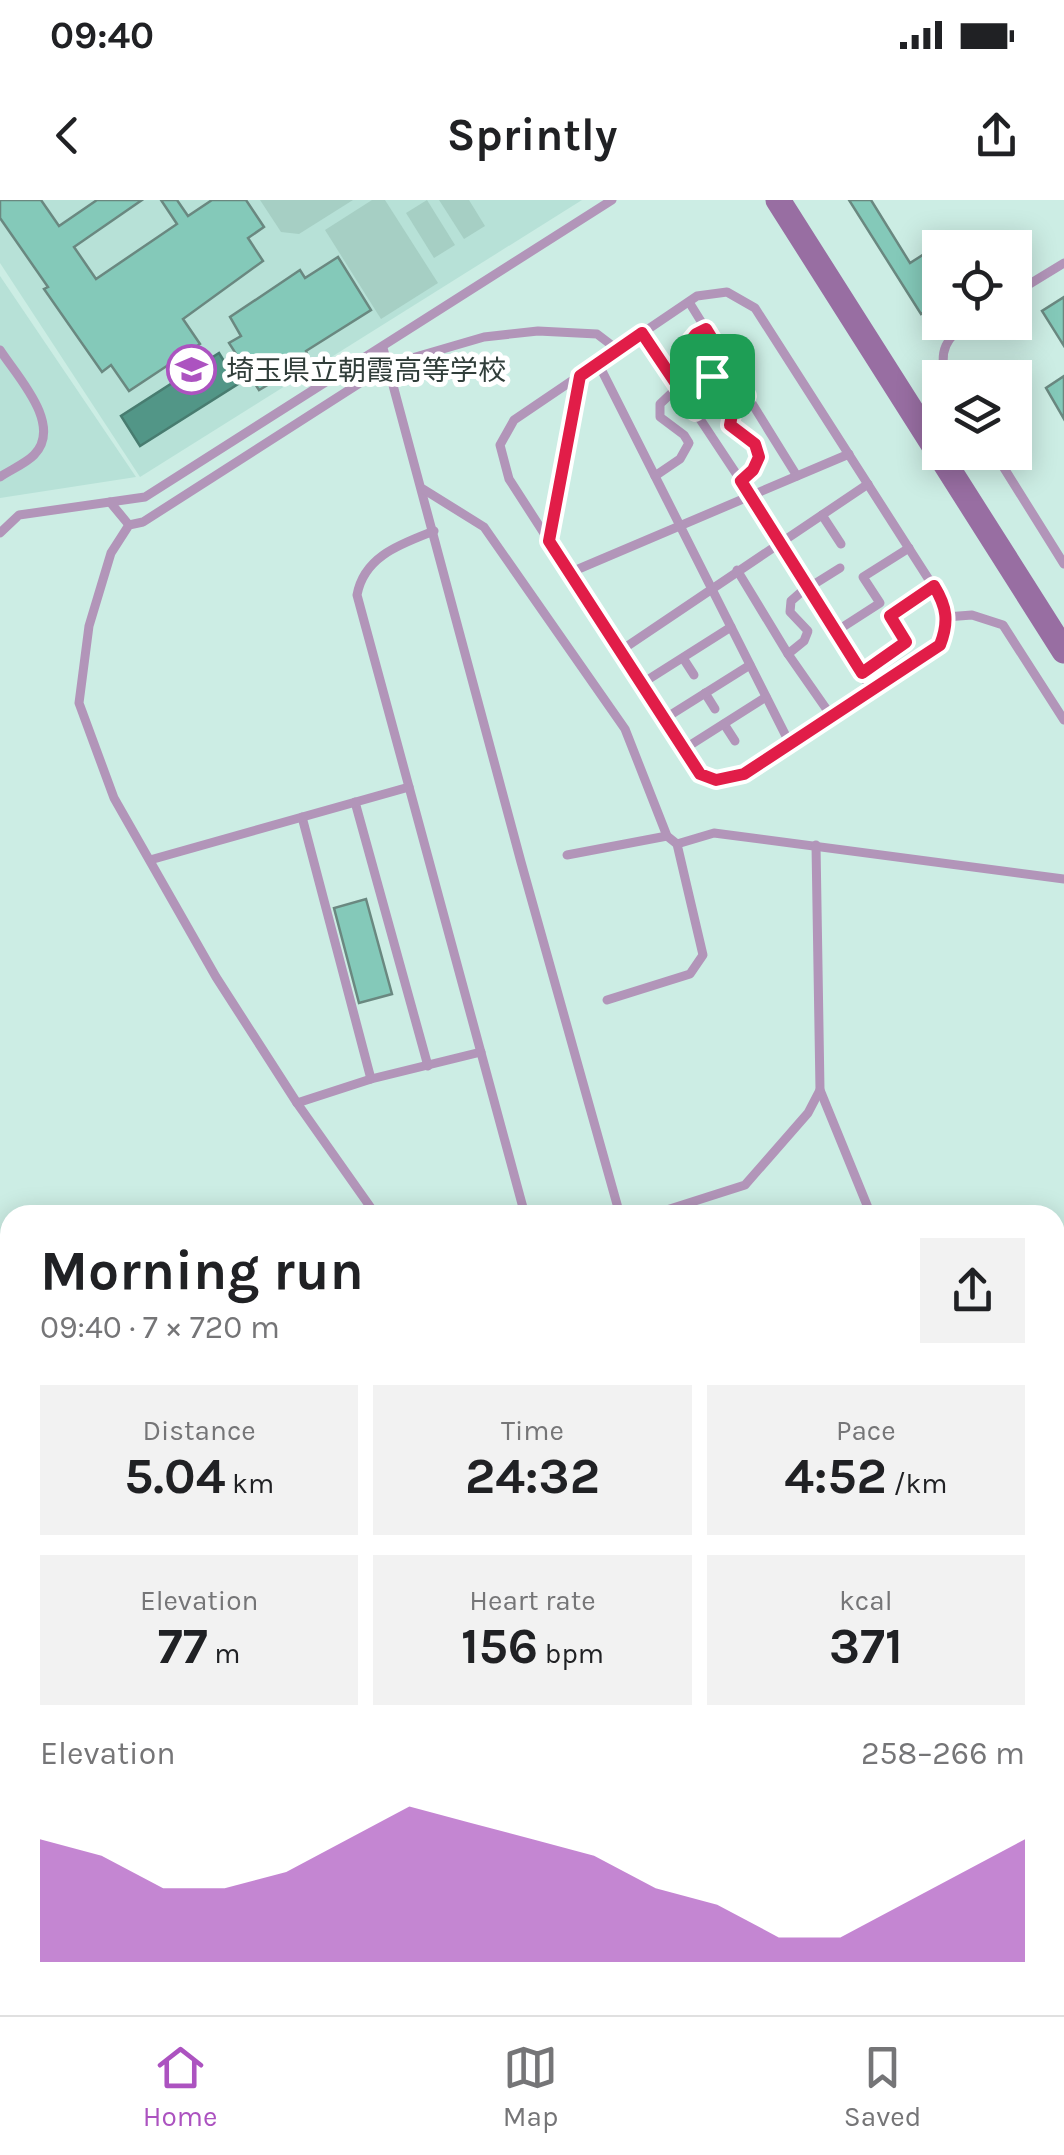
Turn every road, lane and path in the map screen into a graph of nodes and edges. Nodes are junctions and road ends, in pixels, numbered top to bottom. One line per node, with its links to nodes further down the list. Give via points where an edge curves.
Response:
1 (612, 200): 8 (lane)
2 (778, 200): 46 (main road)
3 (1064, 263): 4 (lane)
4 (1032, 283)
5 (689, 302): 6 (lane); 7 (lane); 17 (lane, via 728,292 755,308)
6 (706, 329): 15 (lane); 16 (lane, via 687,345 692,363 713,381 710,399)
7 (642, 333): 10 (lane); 14 (lane)
8 (383, 348): 12 (lane); 26 (lane, via 145,497)
9 (0, 350): 21 (lane, via 36,404 43,432 34,455)
10 (618, 350): 11 (lane); 12 (lane, via 597,334 538,332 484,337)
11 (598, 363): 13 (lane); 19 (lane)
12 (388, 364): 24 (lane); 28 (lane, via 143,522)
13 (580, 376): 32 (lane); 32 (lane, via 514,420 500,445 509,480)
14 (678, 387): 16 (lane); 19 (lane, via 660,404 660,417 689,443 680,459)
15 (747, 396): 20 (lane); 22 (lane, via 733,409 730,425 755,444 759,457)
16 (695, 412): 22 (lane)
17 (849, 454): 20 (lane); 23 (lane)
18 (1005, 470): 36 (lane)
19 (655, 476): 29 (lane)
20 (797, 476): 25 (lane)
21 (0, 477)
22 (741, 481): 25 (lane)
23 (868, 484): 27 (lane); 35 (lane)
24 (422, 488): 30 (lane); 68 (lane, via 484,528 625,729)
25 (751, 496): 29 (lane); 33 (lane)
26 (110, 502): 28 (lane); 31 (lane, via 20,515)
27 (822, 515): 33 (lane); 34 (lane)
28 (128, 525): 72 (lane, via 111,552 88,626 79,702 114,798)
29 (681, 526): 39 (lane); 41 (lane)
30 (434, 531): 65 (lane, via 391,547 370,566 357,595); 82 (lane)
31 (0, 533)
32 (549, 541): 39 (lane)
33 (779, 543): 38 (lane); 42 (lane)
34 (841, 544)
35 (909, 548): 40 (lane); 45 (lane, via 863,576 880,603)
36 (1064, 564)
37 (840, 568): 42 (lane)
38 (737, 570): 41 (lane); 48 (lane)
39 (570, 573): 47 (lane)
40 (934, 586): 43 (lane); 51 (lane, via 890,616 906,642)
41 (711, 588): 44 (lane); 47 (lane)
42 (807, 588): 45 (lane); 48 (lane, via 790,612 808,631)
43 (946, 617): 54 (lane, via 940,645); 60 (lane, via 972,615 1003,625)
44 (732, 627): 49 (lane); 50 (lane)
45 (835, 632): 51 (lane)
46 (1064, 651)
47 (620, 652): 53 (lane)
48 (788, 654): 58 (lane)
49 (683, 658): 52 (lane); 53 (lane)
50 (750, 665): 55 (lane); 56 (lane)
51 (862, 673): 54 (lane)
52 (694, 675)
53 (641, 684): 59 (lane)
54 (872, 690): 58 (lane)
55 (705, 693): 57 (lane); 59 (lane)
56 (766, 696): 61 (lane); 63 (lane)
57 (715, 709)
58 (832, 716): 63 (lane)
59 (664, 719): 64 (lane)
60 (1064, 720)
61 (724, 724): 62 (lane); 64 (lane)
62 (734, 741)
63 (790, 744): 64 (lane, via 744,774 716,780 700,774)
64 (684, 749)
65 (409, 787): 66 (lane); 75 (lane)
66 (355, 802): 67 (lane); 76 (lane)
67 (302, 817): 72 (lane); 77 (lane)
68 (666, 836): 69 (lane); 71 (lane)
69 (677, 844): 70 (lane, via 714,833); 74 (lane, via 703,954 690,974)
70 (816, 846): 73 (lane); 78 (lane)
71 (567, 855)
72 (150, 860): 79 (lane)
73 (1064, 879)
74 (607, 1000)
75 (481, 1052): 76 (lane); 81 (lane)
76 (428, 1066): 77 (lane)
77 (371, 1079): 79 (lane)
78 (820, 1090): 83 (lane, via 745,1185); 84 (lane)
79 (297, 1103): 80 (lane)
80 (369, 1205)
81 (522, 1205)
82 (617, 1205)
83 (682, 1205)
84 (867, 1205)

